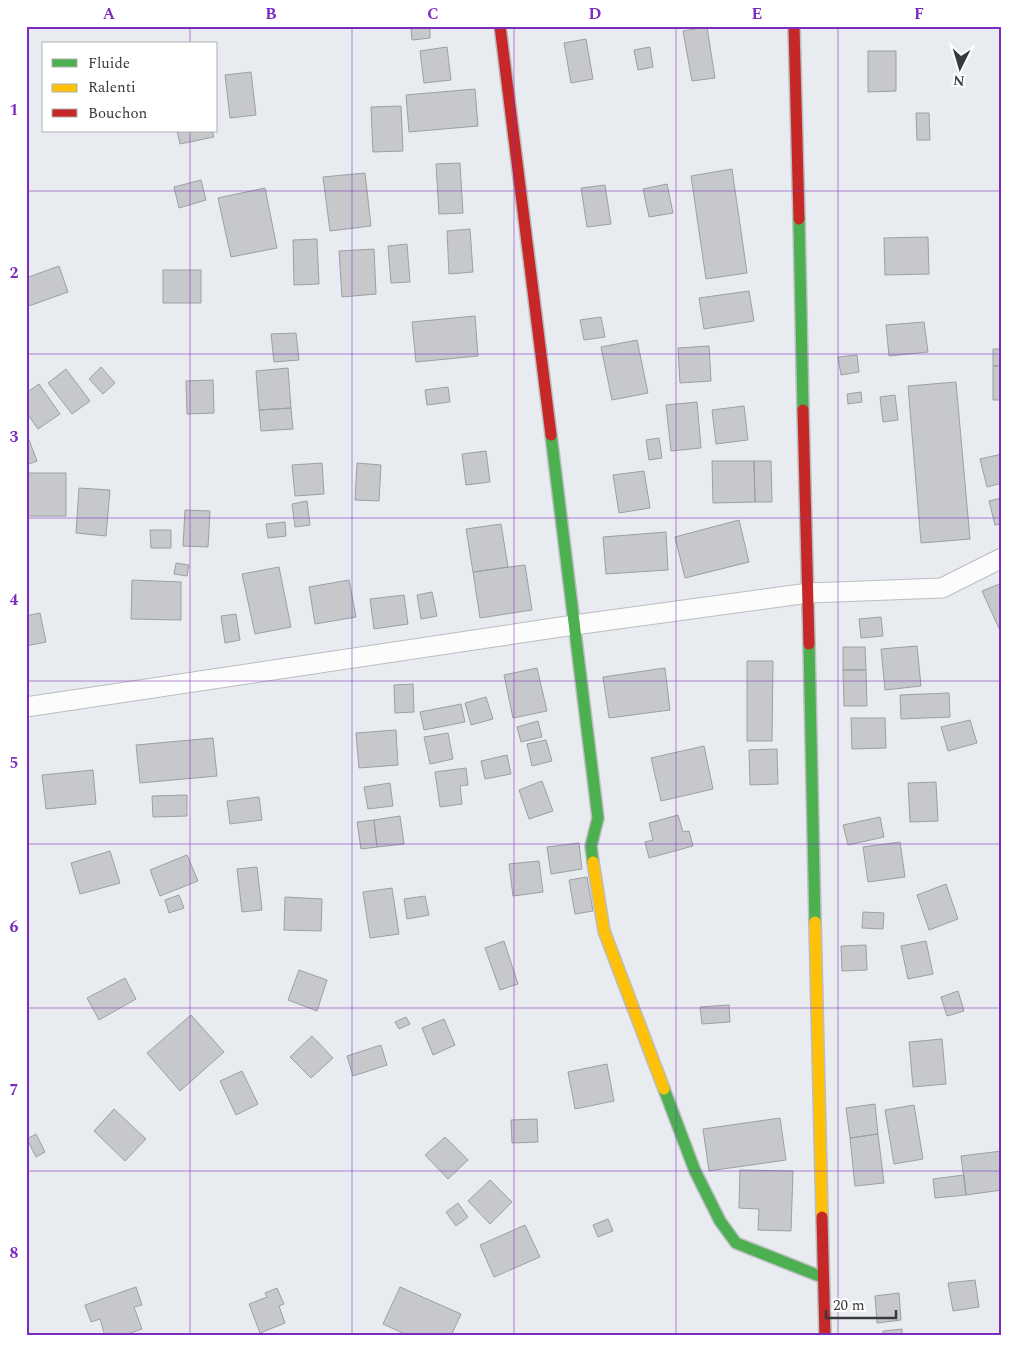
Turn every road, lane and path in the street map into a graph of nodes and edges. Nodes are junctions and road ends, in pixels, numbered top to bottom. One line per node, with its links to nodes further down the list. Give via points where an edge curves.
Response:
1 (500, 26): 5 (street)
2 (794, 26): 4 (street)
3 (1002, 558): 4 (street, via 942,588)
4 (809, 593): 5 (street); 7 (street)
5 (574, 625): 6 (street); 7 (street, via 598,818 592,846 604,931 694,1171 720,1221 736,1243)
6 (26, 707)
7 (822, 1278): 8 (street)
8 (825, 1336)

